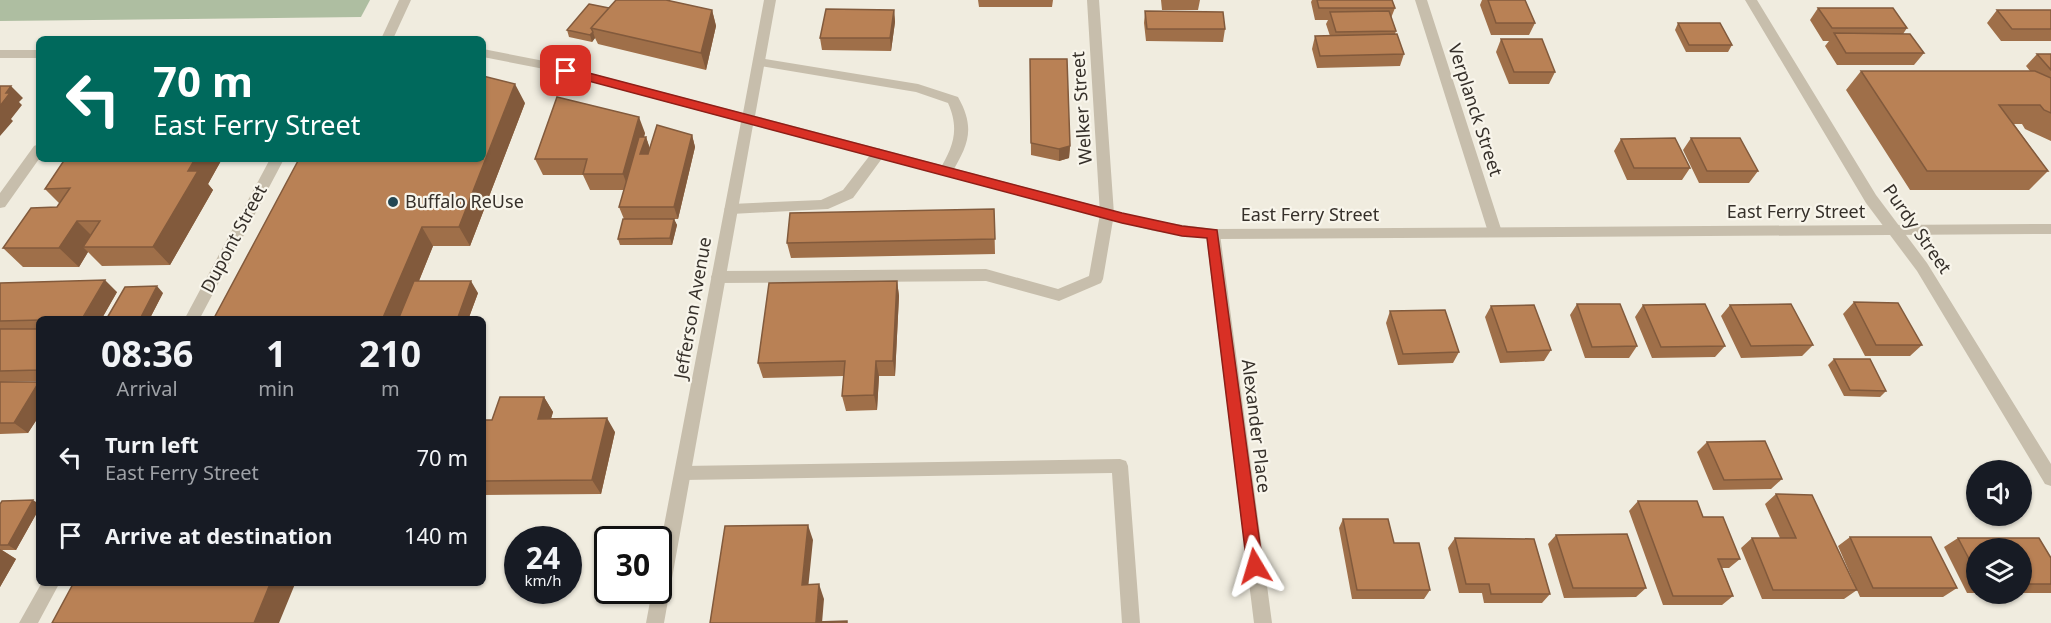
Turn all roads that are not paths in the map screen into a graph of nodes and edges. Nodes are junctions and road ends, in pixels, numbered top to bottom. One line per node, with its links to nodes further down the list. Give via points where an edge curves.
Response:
1 (405, 0): 6 (street)
2 (770, 0): 10 (street, Jefferson Avenue)
3 (1094, 0): 18 (street, Welker Street)
4 (1421, 0): 21 (street, Verplanck Street)
5 (1751, 0): 19 (street, Purdy Street, via 1871,199)
6 (388, 36)
7 (0, 54): 8 (street)
8 (36, 54)
9 (486, 54): 11 (street, East Ferry Street)
10 (759, 62): 11 (street, Jefferson Avenue); 15 (street, via 918,88 953,100 962,118 962,144)
11 (748, 119): 13 (street, East Ferry Street); 17 (street, Jefferson Avenue)
12 (36, 153): 16 (street)
13 (879, 153): 15 (street, East Ferry Street); 17 (street, via 848,194 823,205)
14 (276, 162): 24 (street, Dupont Street)
15 (946, 171): 18 (street, East Ferry Street)
16 (0, 202)
17 (731, 209): 23 (street, Jefferson Avenue)
18 (1107, 214): 22 (street, East Ferry Street, via 1154,226); 23 (street, Welker Street, via 1096,279 1059,295 986,275)
19 (1895, 230): 20 (street, East Ferry Street); 21 (street, East Ferry Street); 26 (street, Purdy Street)
20 (2051, 230)
21 (1495, 232): 22 (street, East Ferry Street)
22 (1213, 234): 31 (street, Alexander Place)
23 (718, 277): 25 (street, Jefferson Avenue)
24 (193, 316)
25 (683, 473): 29 (street, Jefferson Avenue); 30 (street, via 1120,466)
26 (2051, 479)
27 (49, 586): 28 (street)
28 (28, 623)
29 (656, 623)
30 (1131, 623)
31 (1263, 623)

